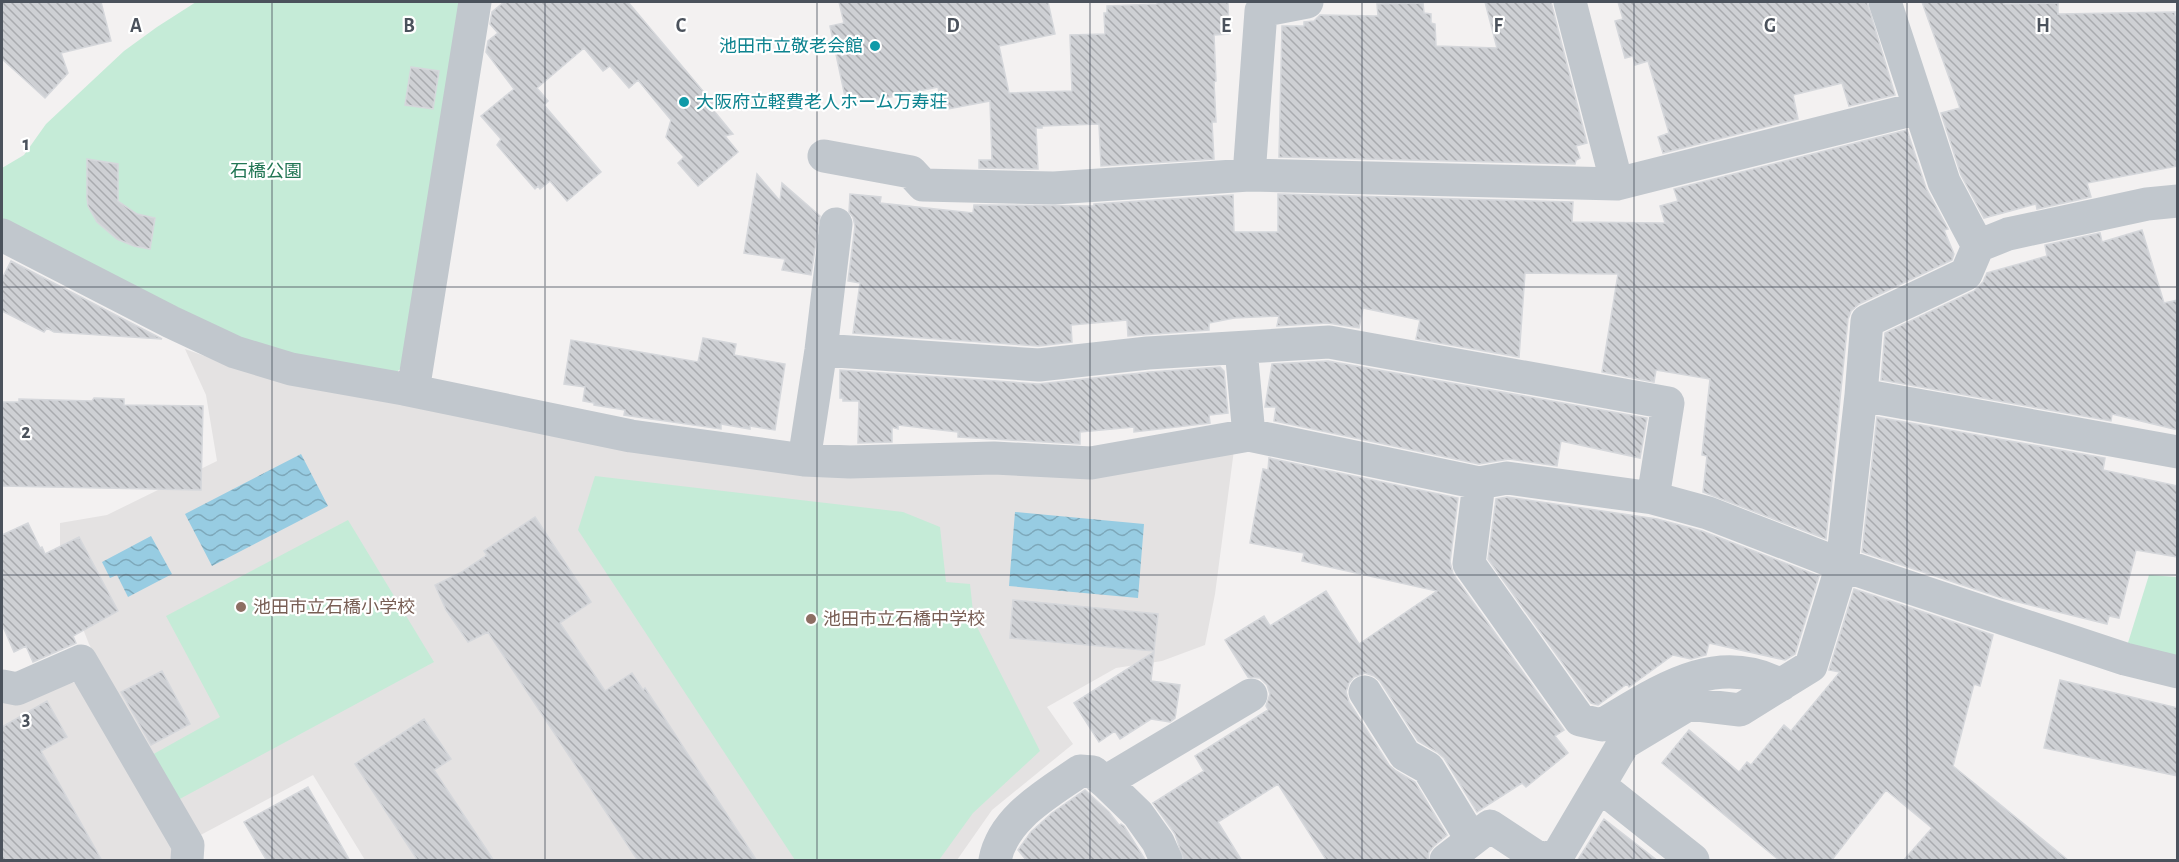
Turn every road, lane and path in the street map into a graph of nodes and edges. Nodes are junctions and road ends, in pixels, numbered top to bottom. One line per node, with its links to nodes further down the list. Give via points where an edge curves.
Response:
1 (476, 2): 15 (street)
2 (1307, 2): 7 (street, via 1261,11)
3 (1570, 2): 8 (street)
4 (1885, 2): 5 (street)
5 (1919, 108): 8 (street); 12 (street, via 1944,182)
6 (824, 156): 7 (street, via 911,172 923,185 1054,188)
7 (1249, 175): 8 (street)
8 (1617, 184)
9 (2178, 201): 12 (street, via 2008,234)
10 (836, 224): 14 (street)
11 (2, 235): 15 (street, via 235,352 291,369)
12 (1978, 246): 16 (street, via 1966,274 1867,321)
13 (1240, 349): 14 (street, via 1148,352 1039,365); 17 (street); 21 (street, via 1329,342 1668,403)
14 (821, 350): 19 (street)
15 (413, 391): 19 (street, via 631,436)
16 (1861, 394): 18 (street); 22 (street)
17 (1249, 435): 19 (street, via 1091,463 994,458); 20 (street)
18 (2178, 452)
19 (804, 460)
20 (1479, 483): 21 (street, via 1507,478); 24 (street, via 1469,564 1580,720 1602,725 1665,688 1695,676 1732,672 1764,675)
21 (1653, 498): 22 (street, via 1708,513)
22 (1842, 565): 23 (street, via 2125,659); 24 (street, via 1811,666)
23 (2178, 672)
24 (1781, 685): 29 (street, via 1740,710 1689,704 1624,743)
25 (2, 686): 31 (street, via 17,689 81,661 188,845)
26 (1365, 692): 30 (street, via 1405,755 1428,768)
27 (1251, 695): 28 (street, via 1213,703)
28 (1105, 782): 32 (street, via 1093,772 1080,771 1035,803 1013,824 998,846); 33 (street, via 1138,814)
29 (1600, 786): 30 (street, via 1558,855 1539,859 1491,826); 35 (street)
30 (1472, 840): 34 (street)
31 (187, 861)
32 (995, 861)
33 (1166, 861)
34 (1446, 861)
35 (1693, 861)

